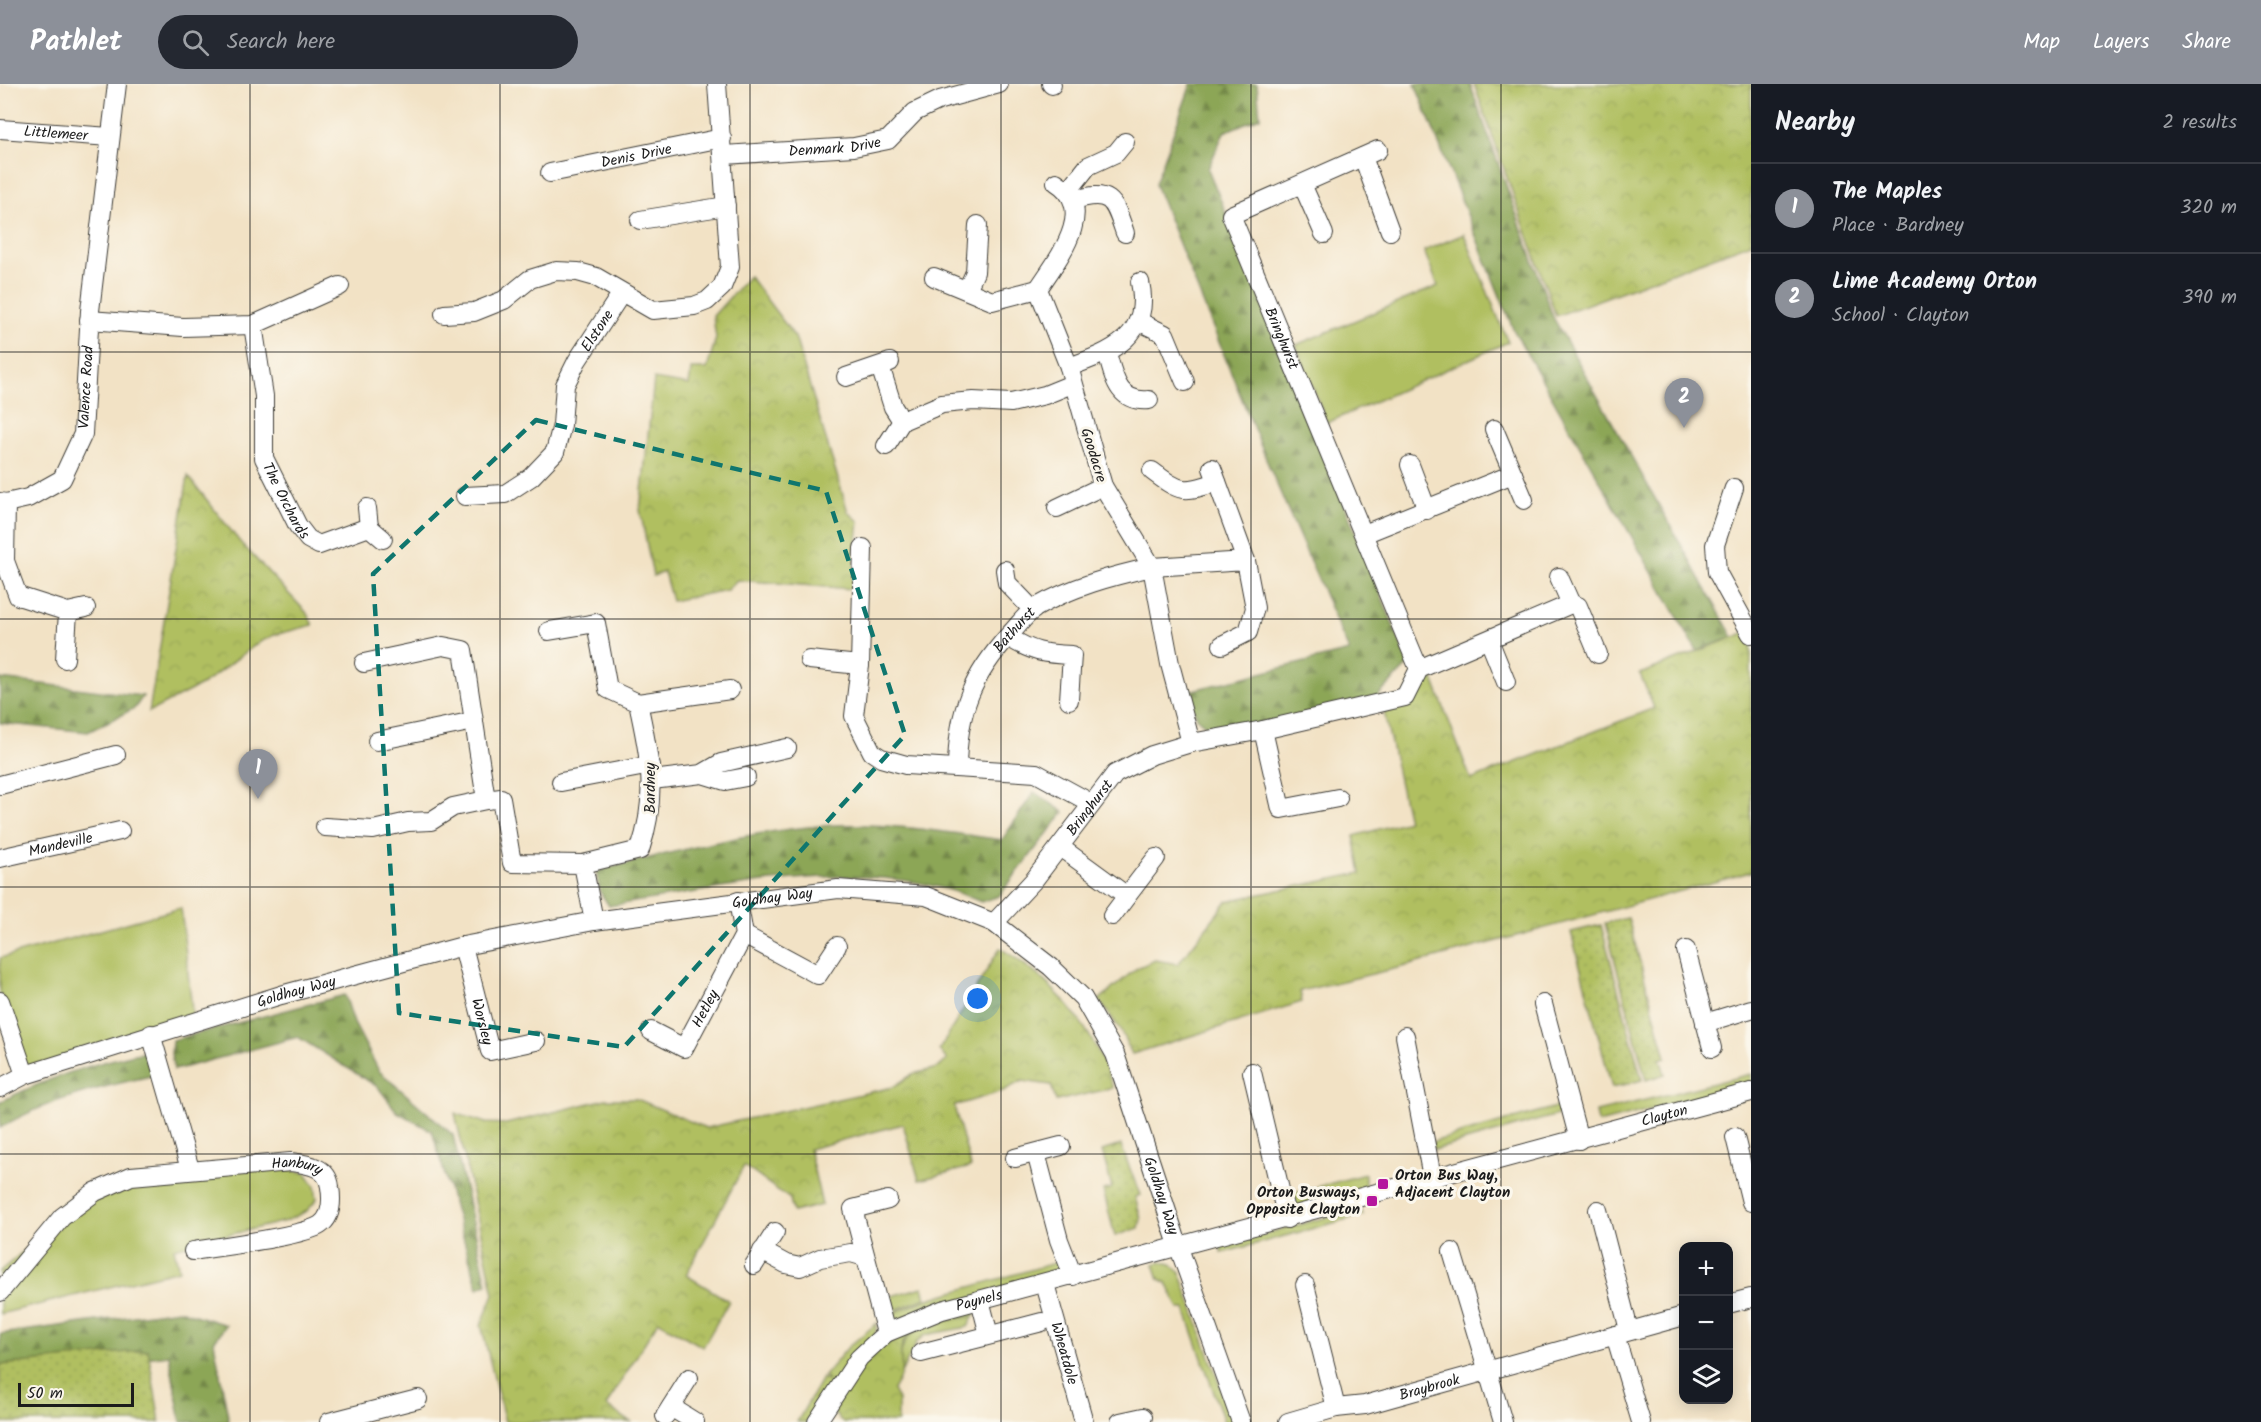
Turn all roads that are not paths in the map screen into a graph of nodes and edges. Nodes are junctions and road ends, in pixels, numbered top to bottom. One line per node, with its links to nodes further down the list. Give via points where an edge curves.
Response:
1 (117, 84): 5 (street, Valence Road)
2 (717, 84): 7 (street)
3 (999, 84): 7 (street, Denmark Drive, via 940,100 915,112 888,140 854,147)
4 (0, 129): 5 (street, Littlemeer)
5 (110, 137): 24 (street, Valence Road)
6 (1125, 142): 10 (street, via 1116,153 1088,166)
7 (723, 147): 8 (street, Denis Drive); 11 (street)
8 (550, 173)
9 (1302, 184): 14 (street, Bringhurst, via 1370,154); 16 (street); 47 (street, Bringhurst, via 1231,215)
10 (1066, 191): 15 (street, via 1106,196 1115,203); 20 (street, via 1072,239)
11 (726, 206): 12 (street); 22 (street, via 730,267 722,287 707,301 653,310)
12 (640, 220)
13 (978, 225): 21 (street, via 975,272)
14 (1390, 231)
15 (1125, 233)
16 (1324, 234)
17 (934, 277): 21 (street)
18 (1140, 282): 25 (street, via 1143,299)
19 (340, 286): 26 (street)
20 (1038, 289): 21 (street, via 992,301); 28 (street, Goodacre)
21 (967, 290)
22 (621, 294): 23 (street, Elstone, via 596,277 556,272 530,279 504,300 474,312); 40 (street, Elstone, via 565,385 562,426 555,452 531,477 505,494)
23 (444, 314)
24 (89, 320): 26 (street, via 183,327); 42 (street, Valence Road, via 83,434 62,479 28,498)
25 (1138, 321): 27 (street, via 1128,338); 30 (street, via 1165,334)
26 (253, 325): 46 (street, The Orchards, via 264,396 264,458 298,526 319,545)
27 (1107, 353): 28 (street); 31 (street, via 1117,388 1131,399)
28 (1070, 376): 32 (street, via 1045,395 1011,403 942,404); 38 (street, Goodacre)
29 (846, 377): 32 (street, via 885,364 893,407)
30 (1185, 382)
31 (1149, 400)
32 (902, 422): 34 (street)
33 (1494, 429): 37 (street)
34 (886, 446)
35 (1410, 465): 45 (street)
36 (1152, 471): 50 (street, via 1176,489 1194,489 1214,475)
37 (1513, 474): 41 (street); 45 (street)
38 (1103, 486): 44 (street); 51 (street, Goodacre)
39 (1734, 488): 59 (street, via 1715,545 1717,572)
40 (465, 496)
41 (1524, 500)
42 (3, 502): 57 (street, Valence Road, via 5,561 18,596)
43 (367, 508): 46 (street)
44 (1057, 508)
45 (1427, 510): 47 (street)
46 (369, 527): 48 (street)
47 (1364, 534): 68 (street, Bringhurst)
48 (384, 540)
49 (863, 548): 67 (street)
50 (1246, 561): 51 (street); 62 (street, via 1255,608 1248,632)
51 (1152, 567): 56 (street, Bathurst, via 1063,593); 76 (street, Goodacre, via 1170,664)
52 (1005, 570): 56 (street, via 1007,583)
53 (1559, 577): 54 (street)
54 (1571, 604): 61 (street); 63 (street, via 1578,606)
55 (86, 608): 57 (street)
56 (1032, 610): 60 (street, Bathurst)
57 (68, 612): 64 (street)
58 (549, 631): 72 (street, via 596,623 608,689)
59 (1751, 633)
60 (1008, 637): 71 (street, via 1028,650 1072,655); 79 (street, Bathurst, via 972,687 957,732)
61 (1489, 640): 68 (street); 69 (street)
62 (1222, 645)
63 (1598, 654)
64 (65, 659)
65 (809, 660): 67 (street)
66 (364, 663): 73 (street, via 443,646 463,650)
67 (860, 665): 79 (street, via 854,716 872,752 906,765)
68 (1419, 669): 74 (street, Bringhurst, via 1405,697)
69 (1506, 682)
70 (730, 690): 72 (street)
71 (1069, 700)
72 (638, 703): 80 (street, Bardney)
73 (474, 721): 75 (street); 86 (street)
74 (1263, 730): 76 (street, Bringhurst); 85 (street, via 1274,811)
75 (376, 741)
76 (1191, 743): 87 (street, Bringhurst, via 1152,755 1115,774)
77 (787, 748): 81 (street, via 721,763)
78 (116, 756): 84 (street)
79 (957, 767): 87 (street, via 1036,773)
80 (652, 773): 81 (street); 83 (street); 93 (street, Bardney, via 650,821 640,850)
81 (702, 774): 82 (street, via 725,782)
82 (746, 777)
83 (561, 782)
84 (0, 785)
85 (1338, 798)
86 (486, 800): 88 (street, via 453,807 431,821 373,830); 93 (street, Bardney, via 501,798 512,863)
87 (1091, 804): 90 (street, Bringhurst)
88 (325, 826)
89 (120, 831): 91 (street, Mandeville)
90 (1060, 847): 94 (street, Bringhurst); 98 (street, Bringhurst)
91 (0, 858)
92 (1156, 858): 94 (street)
93 (583, 864): 97 (street)
94 (1127, 896): 96 (street)
95 (738, 902): 97 (street, Goldhay Way); 98 (street, Goldhay Way, via 838,889 926,896); 99 (street)
96 (1112, 916)
97 (594, 921): 100 (street, Goldhay Way)
98 (994, 923): 128 (street, Goldhay Way, via 1051,967 1083,998 1115,1054)
99 (744, 935): 101 (street, via 818,975); 107 (street, Hetley, via 684,1048)
100 (463, 946): 108 (street, Goldhay Way); 110 (street, Worsley, via 490,1051)
101 (837, 946)
102 (1686, 950): 106 (street)
103 (0, 1001): 113 (street)
104 (1543, 1004): 117 (street)
105 (1751, 1009): 106 (street)
106 (1705, 1023): 111 (street)
107 (651, 1031)
108 (151, 1034): 113 (street, Goldhay Way); 121 (street)
109 (1404, 1036): 122 (street)
110 (536, 1041)
111 (1712, 1048)
112 (1252, 1072): 126 (street)
113 (25, 1075): 114 (street, Goldhay Way)
114 (0, 1088)
115 (1751, 1092): 117 (street, Clayton)
116 (1735, 1137): 124 (street)
117 (1579, 1140): 122 (street, Clayton)
118 (1061, 1146): 119 (street)
119 (1036, 1153): 120 (street); 132 (street, via 1059,1240)
120 (1015, 1158)
121 (190, 1169): 129 (street, Hanbury, via 261,1162 309,1164 324,1172 332,1197 330,1210 320,1225); 135 (street, Hanbury, via 131,1176 95,1192 62,1217)
122 (1432, 1177): 126 (street, Clayton)
123 (888, 1200): 131 (street, via 853,1209)
124 (1751, 1203)
125 (1598, 1210): 141 (street)
126 (1287, 1219): 128 (street, Clayton)
127 (775, 1232): 131 (street, via 758,1258 800,1267 820,1258 851,1253)
128 (1179, 1248): 132 (street, Paynels); 156 (street, Goldhay Way)
129 (193, 1251)
130 (1452, 1252): 145 (street)
131 (865, 1257): 142 (street)
132 (1073, 1276): 133 (street, Paynels)
133 (1046, 1284): 137 (street, Paynels); 154 (street, Wheatdole)
134 (1305, 1285): 148 (street)
135 (0, 1292)
136 (1751, 1298): 138 (street)
137 (981, 1300): 142 (street, Paynels, via 942,1310); 143 (street)
138 (1733, 1303)
139 (1679, 1317): 141 (street, Braybrook)
140 (1042, 1322): 143 (street, Wheatdole)
141 (1622, 1332): 145 (street, Braybrook); 159 (street)
142 (886, 1334): 153 (street, Paynels, via 859,1358)
143 (989, 1335): 144 (street, Wheatdole)
144 (921, 1353)
145 (1486, 1370): 149 (street, Braybrook); 158 (street)
146 (689, 1378): 152 (street, via 668,1412)
147 (418, 1399): 151 (street)
148 (1336, 1408): 149 (street, Braybrook); 157 (street, Braybrook)
149 (1367, 1413)
150 (1143, 1417): 155 (street)
151 (330, 1422)
152 (695, 1422)
153 (817, 1422)
154 (1084, 1422)
155 (1120, 1422)
156 (1241, 1422)
157 (1288, 1422)
158 (1503, 1422)
159 (1641, 1422)

